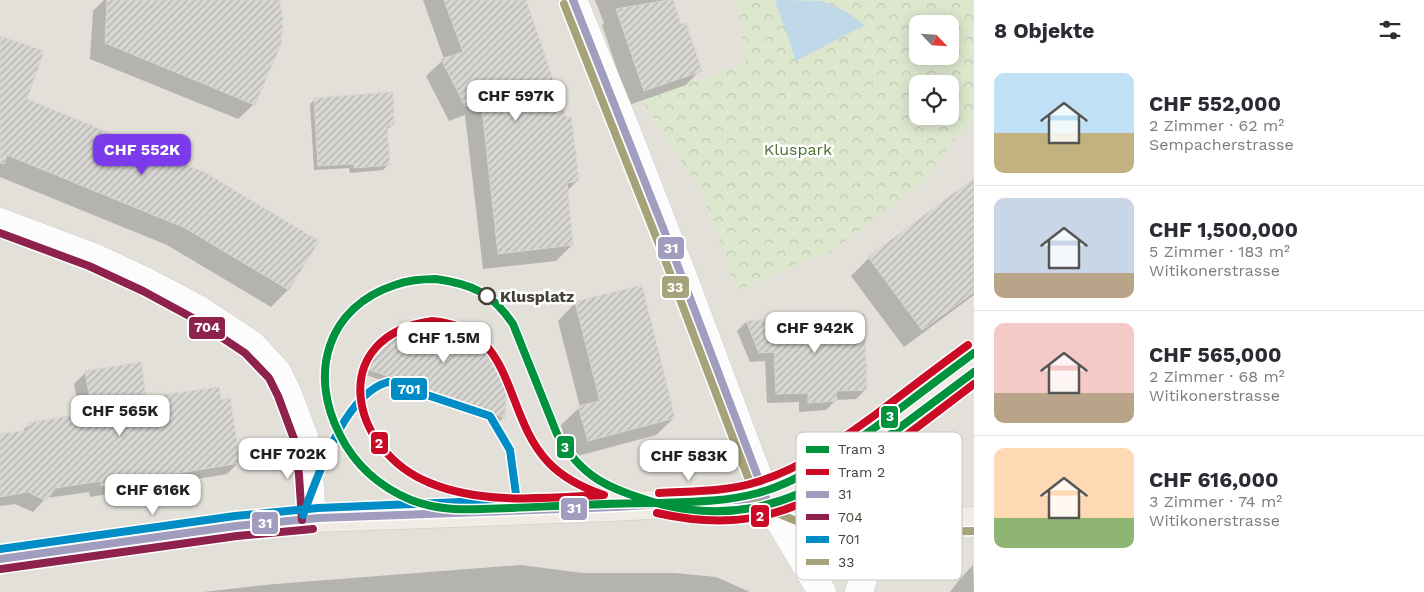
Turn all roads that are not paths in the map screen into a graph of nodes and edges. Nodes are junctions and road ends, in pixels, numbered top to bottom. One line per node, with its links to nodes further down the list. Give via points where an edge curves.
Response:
1 (572, 0): 6 (street, via 627,132)
2 (0, 222): 8 (street, via 148,282 234,331 262,354 281,380 304,437)
3 (974, 360): 4 (main road)
4 (880, 432)
5 (796, 484): 6 (main road)
6 (766, 498): 7 (main road); 8 (main road); 9 (street)
7 (796, 510)
8 (312, 519): 10 (main road, via 236,526)
9 (796, 548)
10 (0, 559)
11 (815, 580): 13 (street)
12 (863, 580): 14 (street)
13 (822, 592)
14 (859, 592)

